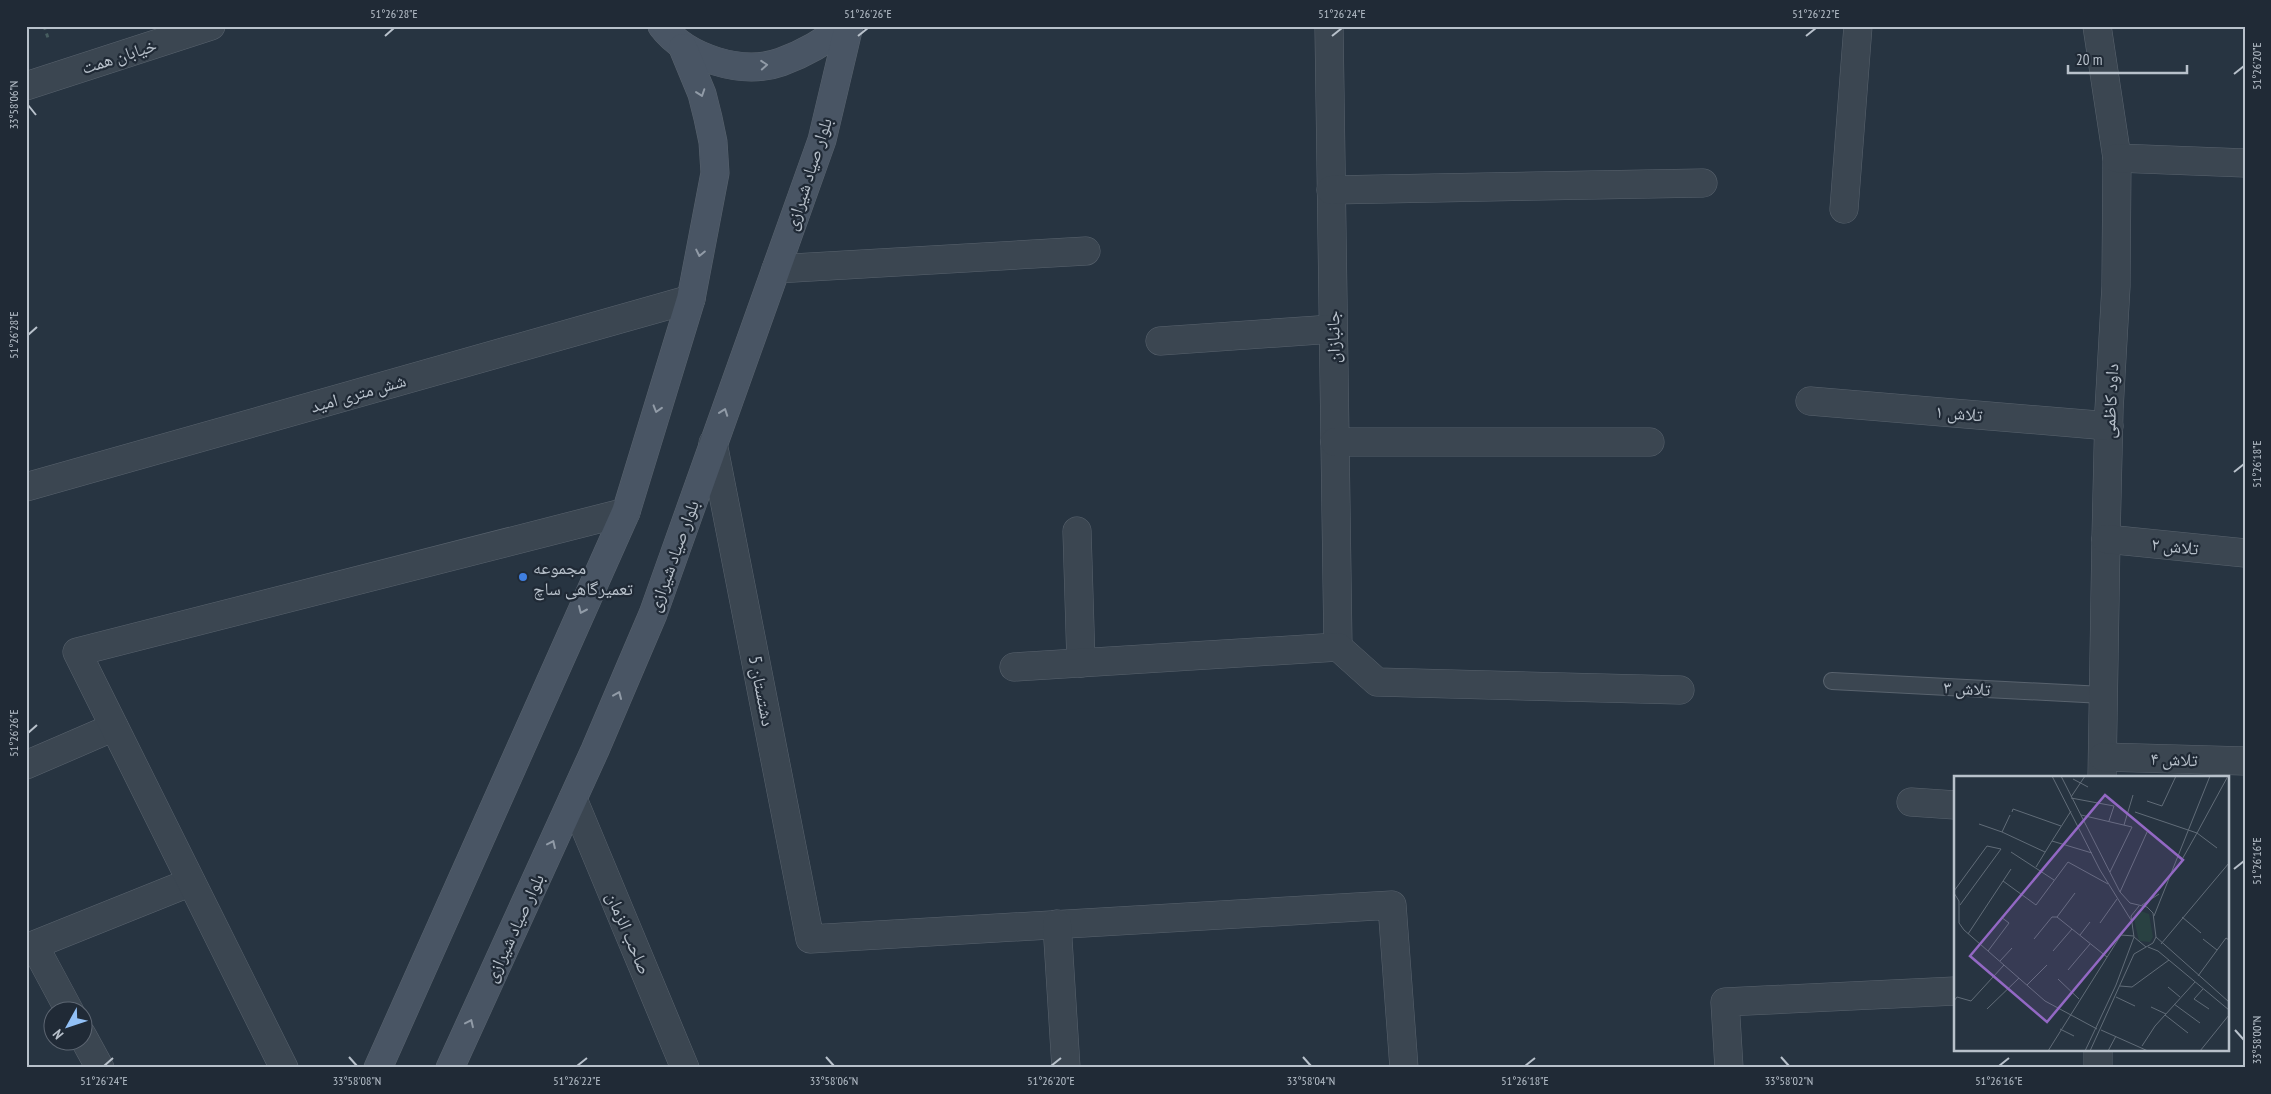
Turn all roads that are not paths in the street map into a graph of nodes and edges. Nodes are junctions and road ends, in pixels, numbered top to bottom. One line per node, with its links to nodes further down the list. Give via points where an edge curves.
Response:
1 (211, 26): 8 (street, خیابان همت)
2 (844, 26): 7 (main road, one-way to 2, via 694,54 730,64 764,66 780,63 820,44)
3 (849, 26): 15 (main road, بلوار صیاد شیرازی, via 822,140)
4 (1328, 26): 12 (street, جانبازان)
5 (1858, 26): 13 (street)
6 (2097, 26): 9 (street, داود کاظمی)
7 (667, 33): 16 (main road, one-way to 16, via 702,94 713,142 715,173)
8 (26, 86)
9 (2117, 158): 10 (street); 20 (street, داود کاظمی, via 2116,286)
10 (2245, 162)
11 (1703, 183): 12 (street)
12 (1331, 190): 17 (street, جانبازان)
13 (1844, 209)
14 (1086, 251): 15 (street)
15 (776, 269): 23 (main road, بلوار صیاد شیرازی, one-way to 15)
16 (690, 299): 24 (street, شش متری امید); 25 (main road, one-way to 25)
17 (1333, 329): 18 (street); 21 (street, جانبازان)
18 (1160, 340)
19 (1810, 401): 20 (street, تلاش ۱)
20 (2109, 426): 27 (street, داود کاظمی)
21 (1335, 442): 22 (street); 29 (street, جانبازان)
22 (1650, 442)
23 (713, 443): 39 (main road, بلوار صیاد شیرازی, one-way to 23, via 653,614); 43 (street, دشتستان 5, via 810,939)
24 (26, 487)
25 (626, 512): 35 (street, via 77,652); 50 (main road, one-way to 50)
26 (1077, 531): 30 (street)
27 (2106, 539): 28 (street, تلاش ۲); 34 (street, داود کاظمی)
28 (2245, 553)
29 (1338, 647): 30 (street); 33 (street, via 1377,682)
30 (1081, 664): 31 (street)
31 (1014, 668)
32 (1832, 682): 34 (lane, تلاش ۳)
33 (1680, 690)
34 (2103, 695): 38 (street, داود کاظمی)
35 (114, 727): 37 (street); 42 (street)
36 (2245, 761): 38 (street, تلاش ۴)
37 (26, 765)
38 (2103, 767)
39 (573, 799): 51 (main road, بلوار صیاد شیرازی, one-way to 39); 52 (street, صاحب الزمان)
40 (1910, 802): 41 (street)
41 (1954, 805)
42 (191, 882): 45 (street, via 34,945); 49 (street)
43 (1057, 924): 53 (street); 54 (street, via 1392,905)
44 (1954, 991): 55 (street, via 1725,1002)
45 (65, 1002)
46 (91, 1052): 48 (street)
47 (2098, 1052): 56 (street)
48 (100, 1068)
49 (284, 1068)
50 (378, 1068)
51 (450, 1068)
52 (685, 1068)
53 (1066, 1068)
54 (1404, 1068)
55 (1729, 1068)
56 (2098, 1068)

